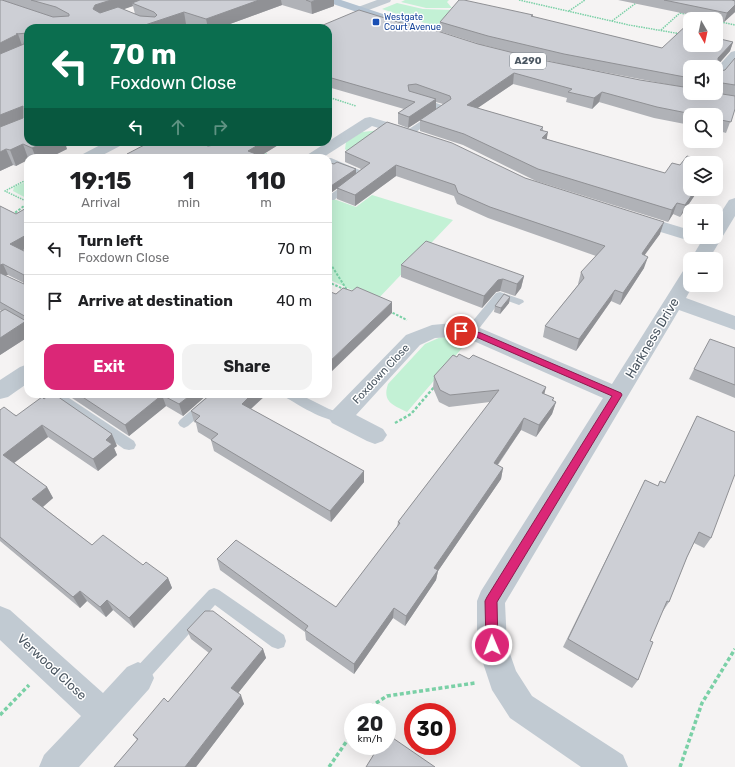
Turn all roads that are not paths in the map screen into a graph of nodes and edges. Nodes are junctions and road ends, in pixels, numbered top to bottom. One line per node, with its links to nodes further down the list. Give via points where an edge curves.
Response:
1 (332, 0): 3 (main road)
2 (386, 0): 3 (street)
3 (362, 10): 4 (main road)
4 (446, 39)
5 (735, 55): 6 (street)
6 (723, 68)
7 (412, 98): 8 (lane, via 445,108)
8 (416, 135): 11 (street, via 370,121)
9 (109, 146): 10 (street)
10 (94, 154)
11 (325, 154)
12 (332, 162): 13 (lane, via 365,174)
13 (332, 197)
14 (735, 203): 16 (street)
15 (622, 214): 17 (street)
16 (723, 218)
17 (683, 234)
18 (683, 286): 19 (street, Harkness Drive)
19 (674, 301): 21 (street); 25 (street, Harkness Drive)
20 (519, 302): 22 (lane, via 500,295)
21 (735, 323)
22 (470, 332): 25 (street, Foxdown Close); 29 (street, Foxdown Close, via 432,332 413,340)
23 (24, 376): 24 (street)
24 (0, 391)
25 (617, 395): 38 (street, Harkness Drive, via 491,601 492,645 503,679 521,708)
26 (60, 398): 32 (lane)
27 (213, 398): 30 (lane)
28 (296, 398): 29 (lane, via 325,414)
29 (340, 417): 31 (street)
30 (184, 423)
31 (375, 435)
32 (129, 445)
33 (0, 620): 36 (street, Verwood Close)
34 (278, 642): 35 (lane, via 214,594)
35 (138, 678): 36 (street)
36 (104, 715): 37 (street)
37 (56, 767)
38 (611, 767)

